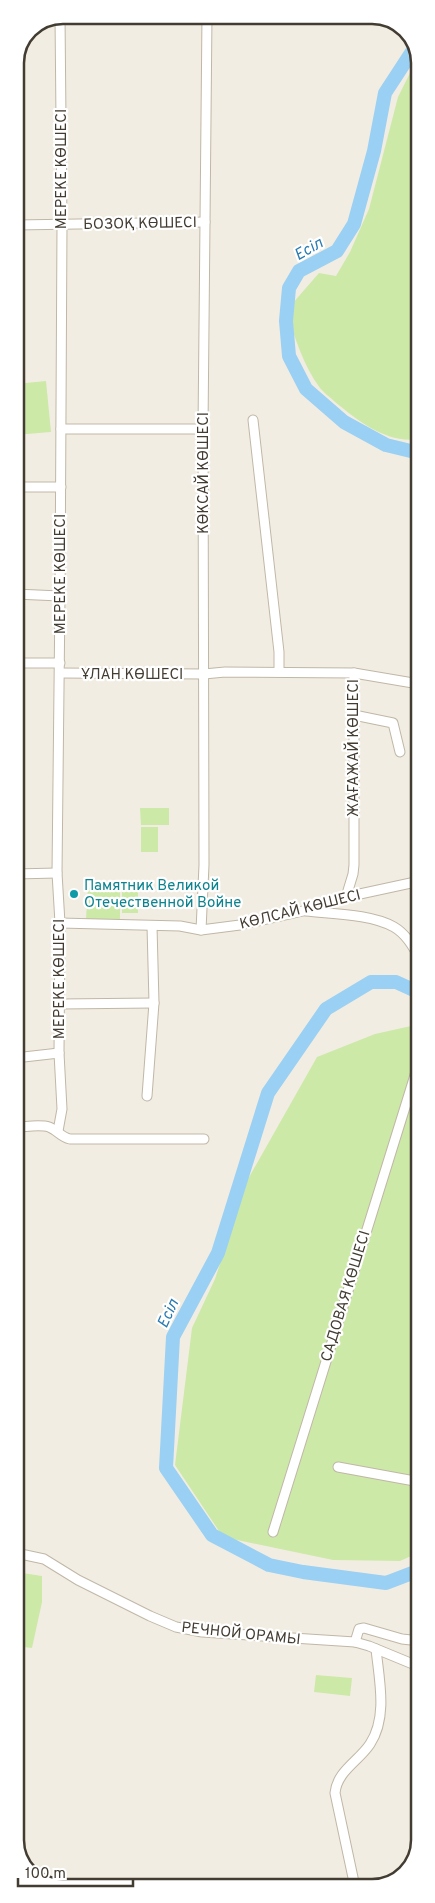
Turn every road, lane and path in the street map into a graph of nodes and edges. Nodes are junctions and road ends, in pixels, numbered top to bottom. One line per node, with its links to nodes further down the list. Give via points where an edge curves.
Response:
1 (60, 24): 5 (street, МЕРЕКЕ КӨШЕСІ)
2 (207, 24): 3 (street, КӨКСАЙ КӨШЕСІ)
3 (205, 222): 5 (street, БОЗОҚ КӨШЕСІ); 8 (street, КӨКСАЙ КӨШЕСІ)
4 (24, 225): 5 (street, БОЗОҚ КӨШЕСІ)
5 (62, 225): 7 (street, МЕРЕКЕ КӨШЕСІ)
6 (253, 420): 15 (street)
7 (61, 429): 8 (street); 10 (street, МЕРЕКЕ КӨШЕСІ)
8 (203, 429): 18 (street, КӨКСАЙ КӨШЕСІ)
9 (24, 487): 10 (street)
10 (61, 487): 12 (street, МЕРЕКЕ КӨШЕСІ)
11 (24, 594): 12 (street)
12 (60, 596): 14 (street, МЕРЕКЕ КӨШЕСІ)
13 (24, 663): 14 (street, ҰЛАН КӨШЕСІ)
14 (60, 663): 16 (street, МЕРЕКЕ КӨШЕСІ)
15 (279, 672): 17 (street, ЖАҒАЖАЙ КӨШЕСІ); 18 (street, ЖАҒАЖАЙ КӨШЕСІ)
16 (60, 673): 18 (street, ҰЛАН КӨШЕСІ); 22 (street, МЕРЕКЕ КӨШЕСІ)
17 (354, 673): 19 (street); 20 (street, ЖАҒАЖАЙ КӨШЕСІ)
18 (204, 674): 29 (street, КӨКСАЙ КӨШЕСІ)
19 (411, 682)
20 (354, 715): 21 (street, via 393,723); 25 (street, ЖАҒАЖАЙ КӨШЕСІ, via 354,865)
21 (400, 752)
22 (57, 873): 23 (street); 27 (street, МЕРЕКЕ КӨШЕСІ)
23 (24, 874)
24 (411, 883): 25 (street, КӨЛСАЙ КӨШЕСІ)
25 (346, 897): 26 (street, КӨЛСАЙ КӨШЕСІ)
26 (303, 911): 29 (street, КӨЛСАЙ КӨШЕСІ); 30 (street, via 368,918 394,927)
27 (60, 923): 28 (street, КӨЛСАЙ КӨШЕСІ); 32 (street, МЕРЕКЕ КӨШЕСІ)
28 (152, 926): 29 (street, КӨЛСАЙ КӨШЕСІ); 31 (street)
29 (201, 930)
30 (411, 943)
31 (154, 1003): 32 (street); 36 (street)
32 (60, 1004): 33 (street, МЕРЕКЕ КӨШЕСІ)
33 (59, 1053): 34 (street); 38 (street, МЕРЕКЕ КӨШЕСІ, via 62,1109)
34 (24, 1057)
35 (411, 1088): 42 (street, САДОВАЯ КӨШЕСІ)
36 (147, 1096)
37 (24, 1127): 38 (street, via 47,1126)
38 (58, 1132): 39 (street, via 70,1139)
39 (204, 1139)
40 (338, 1467): 41 (street)
41 (411, 1480)
42 (273, 1532)
43 (24, 1555): 45 (street, РЕЧНОЙ ОРАМЫ, via 44,1559 78,1580 176,1627 202,1632)
44 (411, 1640): 45 (street, via 364,1628 359,1629)
45 (355, 1642): 46 (street, РЕЧНОЙ ОРАМЫ)
46 (376, 1648): 47 (street, РЕЧНОЙ ОРАМЫ); 48 (street, via 381,1714 377,1729 370,1744 336,1783 335,1793)
47 (411, 1663)
48 (353, 1879)

